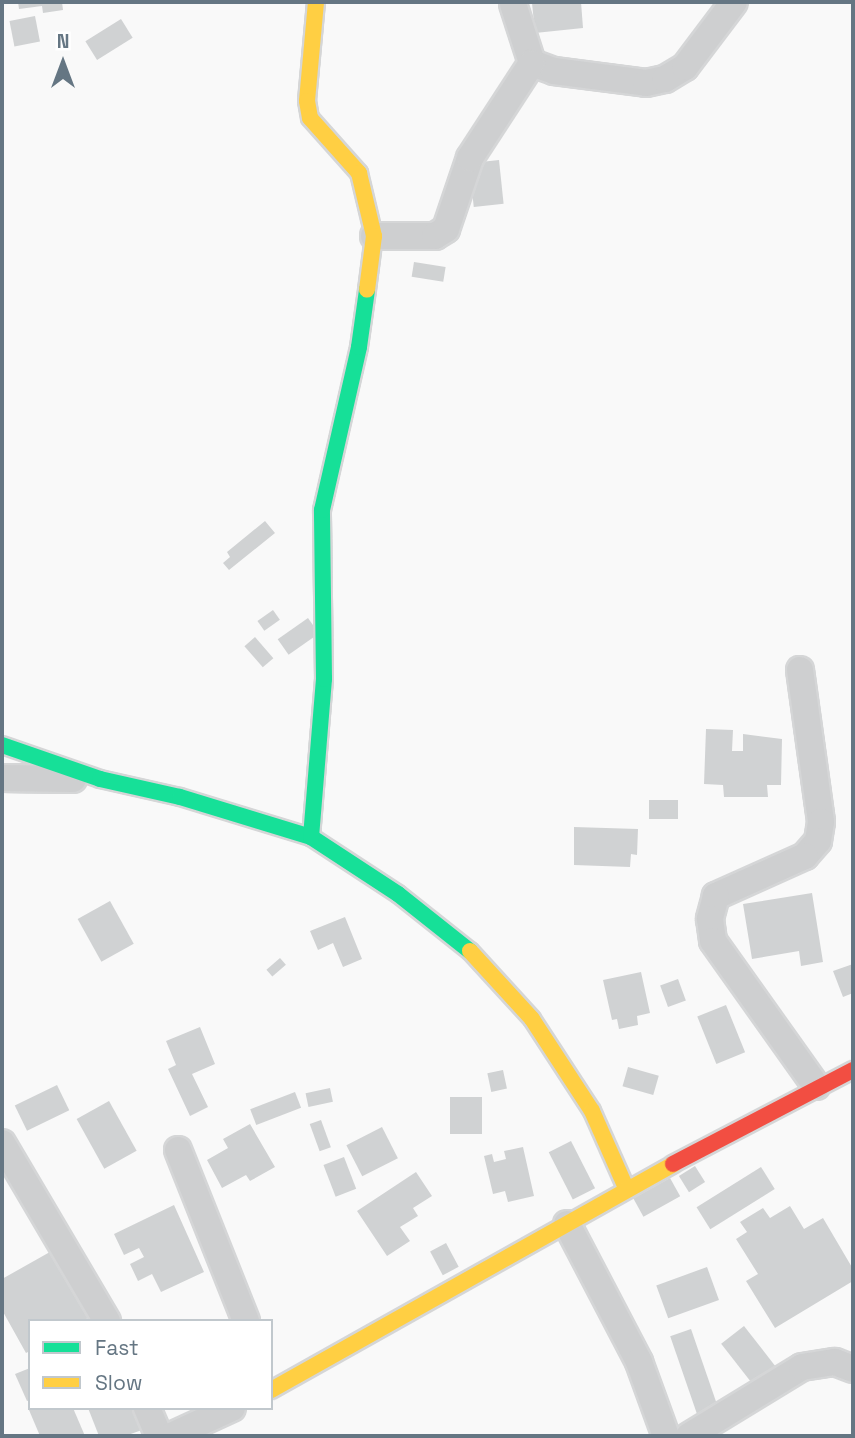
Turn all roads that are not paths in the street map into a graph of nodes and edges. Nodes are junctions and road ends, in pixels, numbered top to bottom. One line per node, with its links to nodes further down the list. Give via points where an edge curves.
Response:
1 (316, 2): 5 (street, via 307,101 310,118 359,173)
2 (734, 2): 4 (street, via 685,67 665,79 626,82)
3 (513, 4): 4 (street)
4 (532, 63): 5 (street, via 470,158 446,229 435,236)
5 (374, 236): 10 (street, via 359,347 322,510 324,679)
6 (800, 670): 12 (street, via 821,822 818,841 805,856 716,896 710,919 713,941)
7 (2, 745): 8 (street)
8 (100, 779): 9 (street); 10 (street, via 180,797)
9 (6, 781)
10 (311, 837): 15 (street, via 398,894 473,953 516,1000 592,1111)
11 (853, 1070): 12 (street)
12 (816, 1086): 15 (street)
13 (2, 1143): 17 (street)
14 (178, 1150): 18 (street)
15 (627, 1190): 16 (street)
16 (567, 1224): 20 (street); 25 (street, via 639,1362)
17 (106, 1319)
18 (245, 1319)
19 (853, 1369): 26 (street, via 835,1362 803,1367)
20 (273, 1385)
21 (147, 1410): 23 (street)
22 (228, 1410): 24 (street)
23 (159, 1436)
24 (171, 1436)
25 (666, 1436)
26 (689, 1436)

